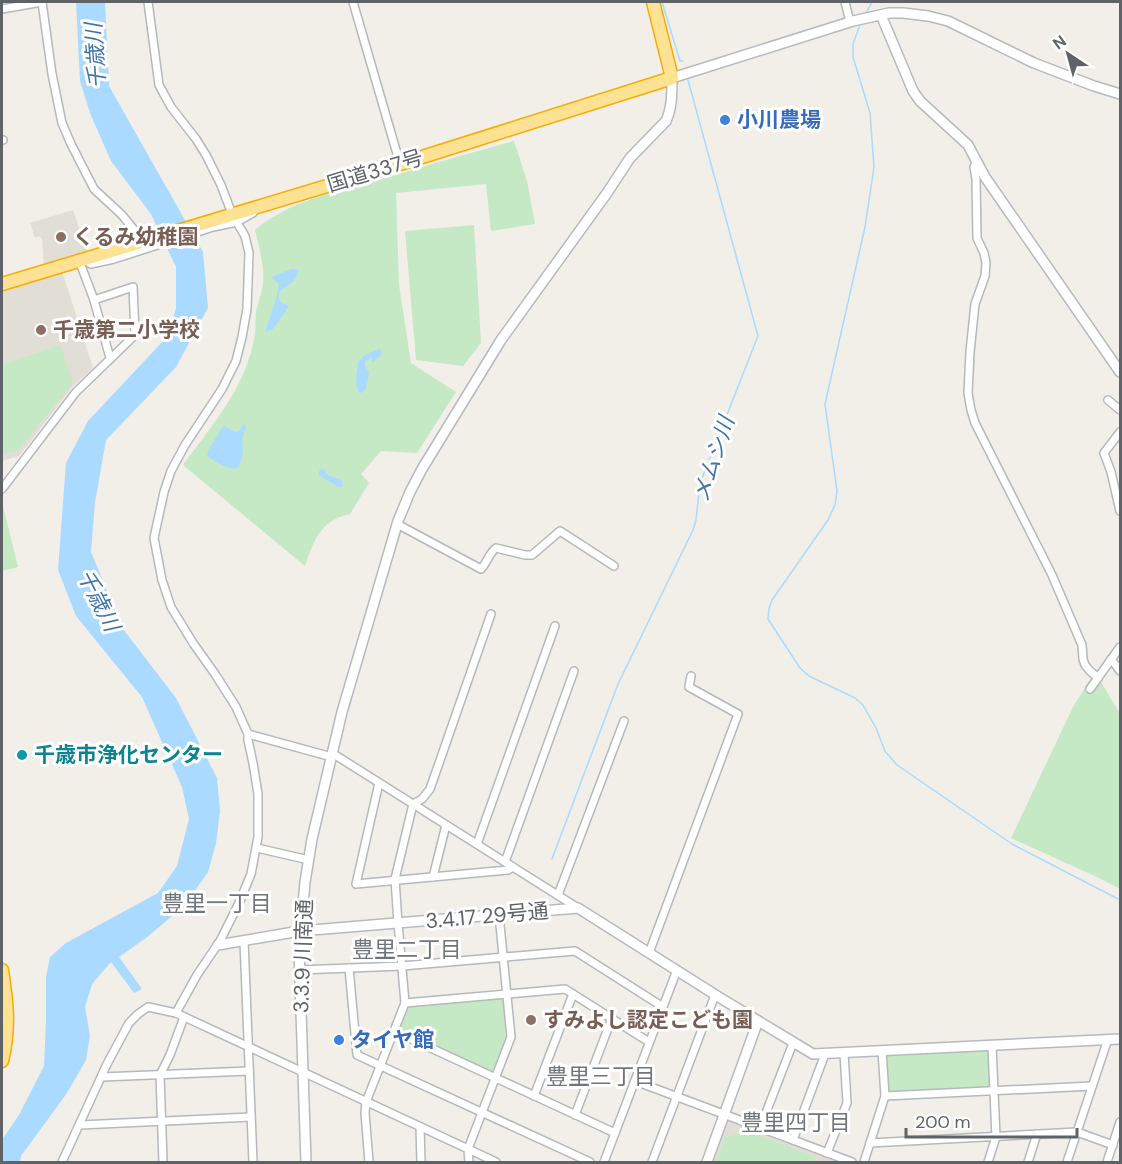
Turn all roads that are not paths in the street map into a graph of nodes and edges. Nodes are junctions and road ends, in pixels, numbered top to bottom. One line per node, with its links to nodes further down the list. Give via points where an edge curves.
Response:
1 (42, 2): 6 (street); 14 (street, via 52,74 66,134 94,189 122,215)
2 (148, 2): 13 (street, via 159,85 206,155)
3 (353, 2): 12 (street)
4 (653, 2): 9 (highway)
5 (845, 2): 8 (street)
6 (2, 9)
7 (879, 15): 8 (street); 10 (street, via 916,14 948,21 1034,63); 11 (street, via 913,92 968,145)
8 (852, 21): 9 (street)
9 (672, 78): 12 (highway, 国道337号); 27 (street, 3.3.9 川南通, via 666,121 630,158 501,340 422,469)
10 (1120, 94)
11 (976, 160): 19 (street); 36 (street, via 977,238 986,263 975,304 971,343 971,410 1052,575 1082,645 1085,665)
12 (400, 164): 13 (highway, 国道337号, via 274,201)
13 (234, 218): 14 (highway, 国道337号); 39 (street, via 245,236 249,253 247,309 236,361 171,471 154,538 171,607 236,707)
14 (136, 244): 15 (highway, 国道337号)
15 (82, 260): 16 (highway, 国道337号); 17 (street)
16 (2, 284)
17 (94, 300): 18 (street); 18 (street, via 133,287 135,334)
18 (110, 358): 25 (street, via 64,405)
19 (1120, 372)
20 (1108, 400): 21 (street)
21 (1120, 410)
22 (1120, 432): 24 (street, via 1104,453)
23 (1120, 470): 24 (street)
24 (1111, 472): 26 (street)
25 (2, 489)
26 (1120, 511)
27 (397, 524): 28 (street, via 481,569 496,548 532,555 560,531); 40 (street, 3.3.9 川南通)
28 (614, 566)
29 (491, 614): 42 (street, via 430,789)
30 (555, 626): 44 (street)
31 (1120, 647): 32 (street)
32 (1111, 659): 34 (street); 36 (street)
33 (574, 671): 47 (street)
34 (1120, 671)
35 (691, 676): 58 (street, via 689,687 738,714)
36 (1098, 678): 37 (street)
37 (1090, 689)
38 (624, 721): 51 (street)
39 (248, 734): 40 (street); 45 (street, via 258,794)
40 (332, 755): 41 (street); 46 (street, 3.3.9 川南通)
41 (379, 783): 42 (street); 50 (street, via 356,884)
42 (412, 804): 43 (street); 50 (street)
43 (446, 825): 44 (street); 49 (street)
44 (477, 844): 47 (street)
45 (257, 848): 46 (street); 57 (street, via 251,874)
46 (309, 860): 55 (street, 3.3.9 川南通)
47 (505, 862): 48 (street)
48 (513, 867): 49 (street); 51 (street)
49 (433, 877): 50 (street)
50 (396, 881): 54 (street)
51 (558, 896): 52 (street)
52 (578, 908): 53 (street, 3.4.17 29号通); 58 (street)
53 (499, 915): 54 (street, 3.4.17 29号通); 59 (street)
54 (398, 923): 55 (street, 3.4.17 29号通); 60 (street)
55 (300, 931): 56 (street, 3.4.17 29号通); 62 (street, 3.3.9 川南通)
56 (244, 941): 57 (street, 3.4.17 29号通); 81 (street)
57 (218, 945): 70 (street)
58 (649, 953): 63 (street)
59 (503, 957): 60 (street); 65 (street); 69 (street, via 575,951)
60 (402, 966): 61 (street); 68 (street)
61 (349, 968): 62 (street); 86 (street, via 357,1055)
62 (299, 970): 88 (street, 3.3.9 川南通)
63 (677, 970): 67 (street); 69 (street)
64 (2, 978): 74 (highway, via 7,999)
65 (507, 993): 66 (street, via 566,989); 68 (street); 91 (street, via 511,1037)
66 (573, 994): 72 (street); 95 (street)
67 (715, 995): 73 (street); 97 (street)
68 (405, 1003): 75 (street)
69 (663, 1007): 78 (street)
70 (176, 1013): 71 (street); 90 (street, via 148,1006 138,1014 129,1023)
71 (184, 1017): 81 (street); 89 (street)
72 (612, 1018): 78 (street); 101 (street)
73 (758, 1021): 79 (street); 100 (street)
74 (4, 1023): 85 (highway)
75 (394, 1031): 86 (street); 91 (street)
76 (1120, 1039): 77 (street)
77 (1108, 1040): 80 (street); 93 (street)
78 (649, 1042): 92 (street)
79 (793, 1043): 84 (street, via 813,1054); 107 (street)
80 (992, 1046): 82 (street); 94 (street)
81 (248, 1047): 87 (street); 88 (street)
82 (882, 1051): 83 (street); 96 (street)
83 (844, 1053): 84 (street); 116 (street, via 847,1103)
84 (825, 1054): 112 (street)
85 (2, 1061)
86 (381, 1066): 98 (street); 99 (street)
87 (249, 1071): 89 (street); 102 (street)
88 (302, 1072): 98 (street); 120 (street, 3.3.9 川南通)
89 (160, 1075): 90 (street); 103 (street)
90 (102, 1077): 105 (street)
91 (495, 1078): 95 (street); 99 (street)
92 (635, 1081): 97 (street); 109 (street)
93 (1092, 1086): 94 (street); 108 (street)
94 (994, 1090): 96 (street); 111 (street)
95 (534, 1096): 101 (street)
96 (885, 1096): 113 (street)
97 (678, 1097): 100 (street); 127 (street)
98 (366, 1102): 106 (street); 121 (street)
99 (482, 1113): 115 (street); 125 (street)
100 (724, 1114): 107 (street); 128 (street)
101 (575, 1115): 109 (street)
102 (251, 1117): 103 (street); 119 (street)
103 (161, 1122): 105 (street); 118 (street)
104 (1120, 1122): 114 (street)
105 (80, 1125): 117 (street)
106 (420, 1127): 115 (street); 122 (street)
107 (760, 1128): 112 (street)
108 (1077, 1132): 110 (street); 114 (street); 133 (street)
109 (615, 1133): 126 (street)
110 (1037, 1134): 111 (street); 132 (street)
111 (996, 1137): 113 (street); 131 (street)
112 (793, 1140): 116 (street)
113 (870, 1143): 130 (street)
114 (1113, 1145): 134 (street)
115 (468, 1149): 123 (street); 124 (street)
116 (827, 1153): 129 (street)
117 (62, 1162)
118 (163, 1162)
119 (253, 1162)
120 (306, 1162)
121 (369, 1162)
122 (421, 1162)
123 (469, 1162)
124 (496, 1162)
125 (590, 1162)
126 (604, 1162)
127 (652, 1162)
128 (707, 1162)
129 (852, 1162)
130 (864, 1162)
131 (988, 1162)
132 (1028, 1162)
133 (1066, 1162)
134 (1107, 1162)

